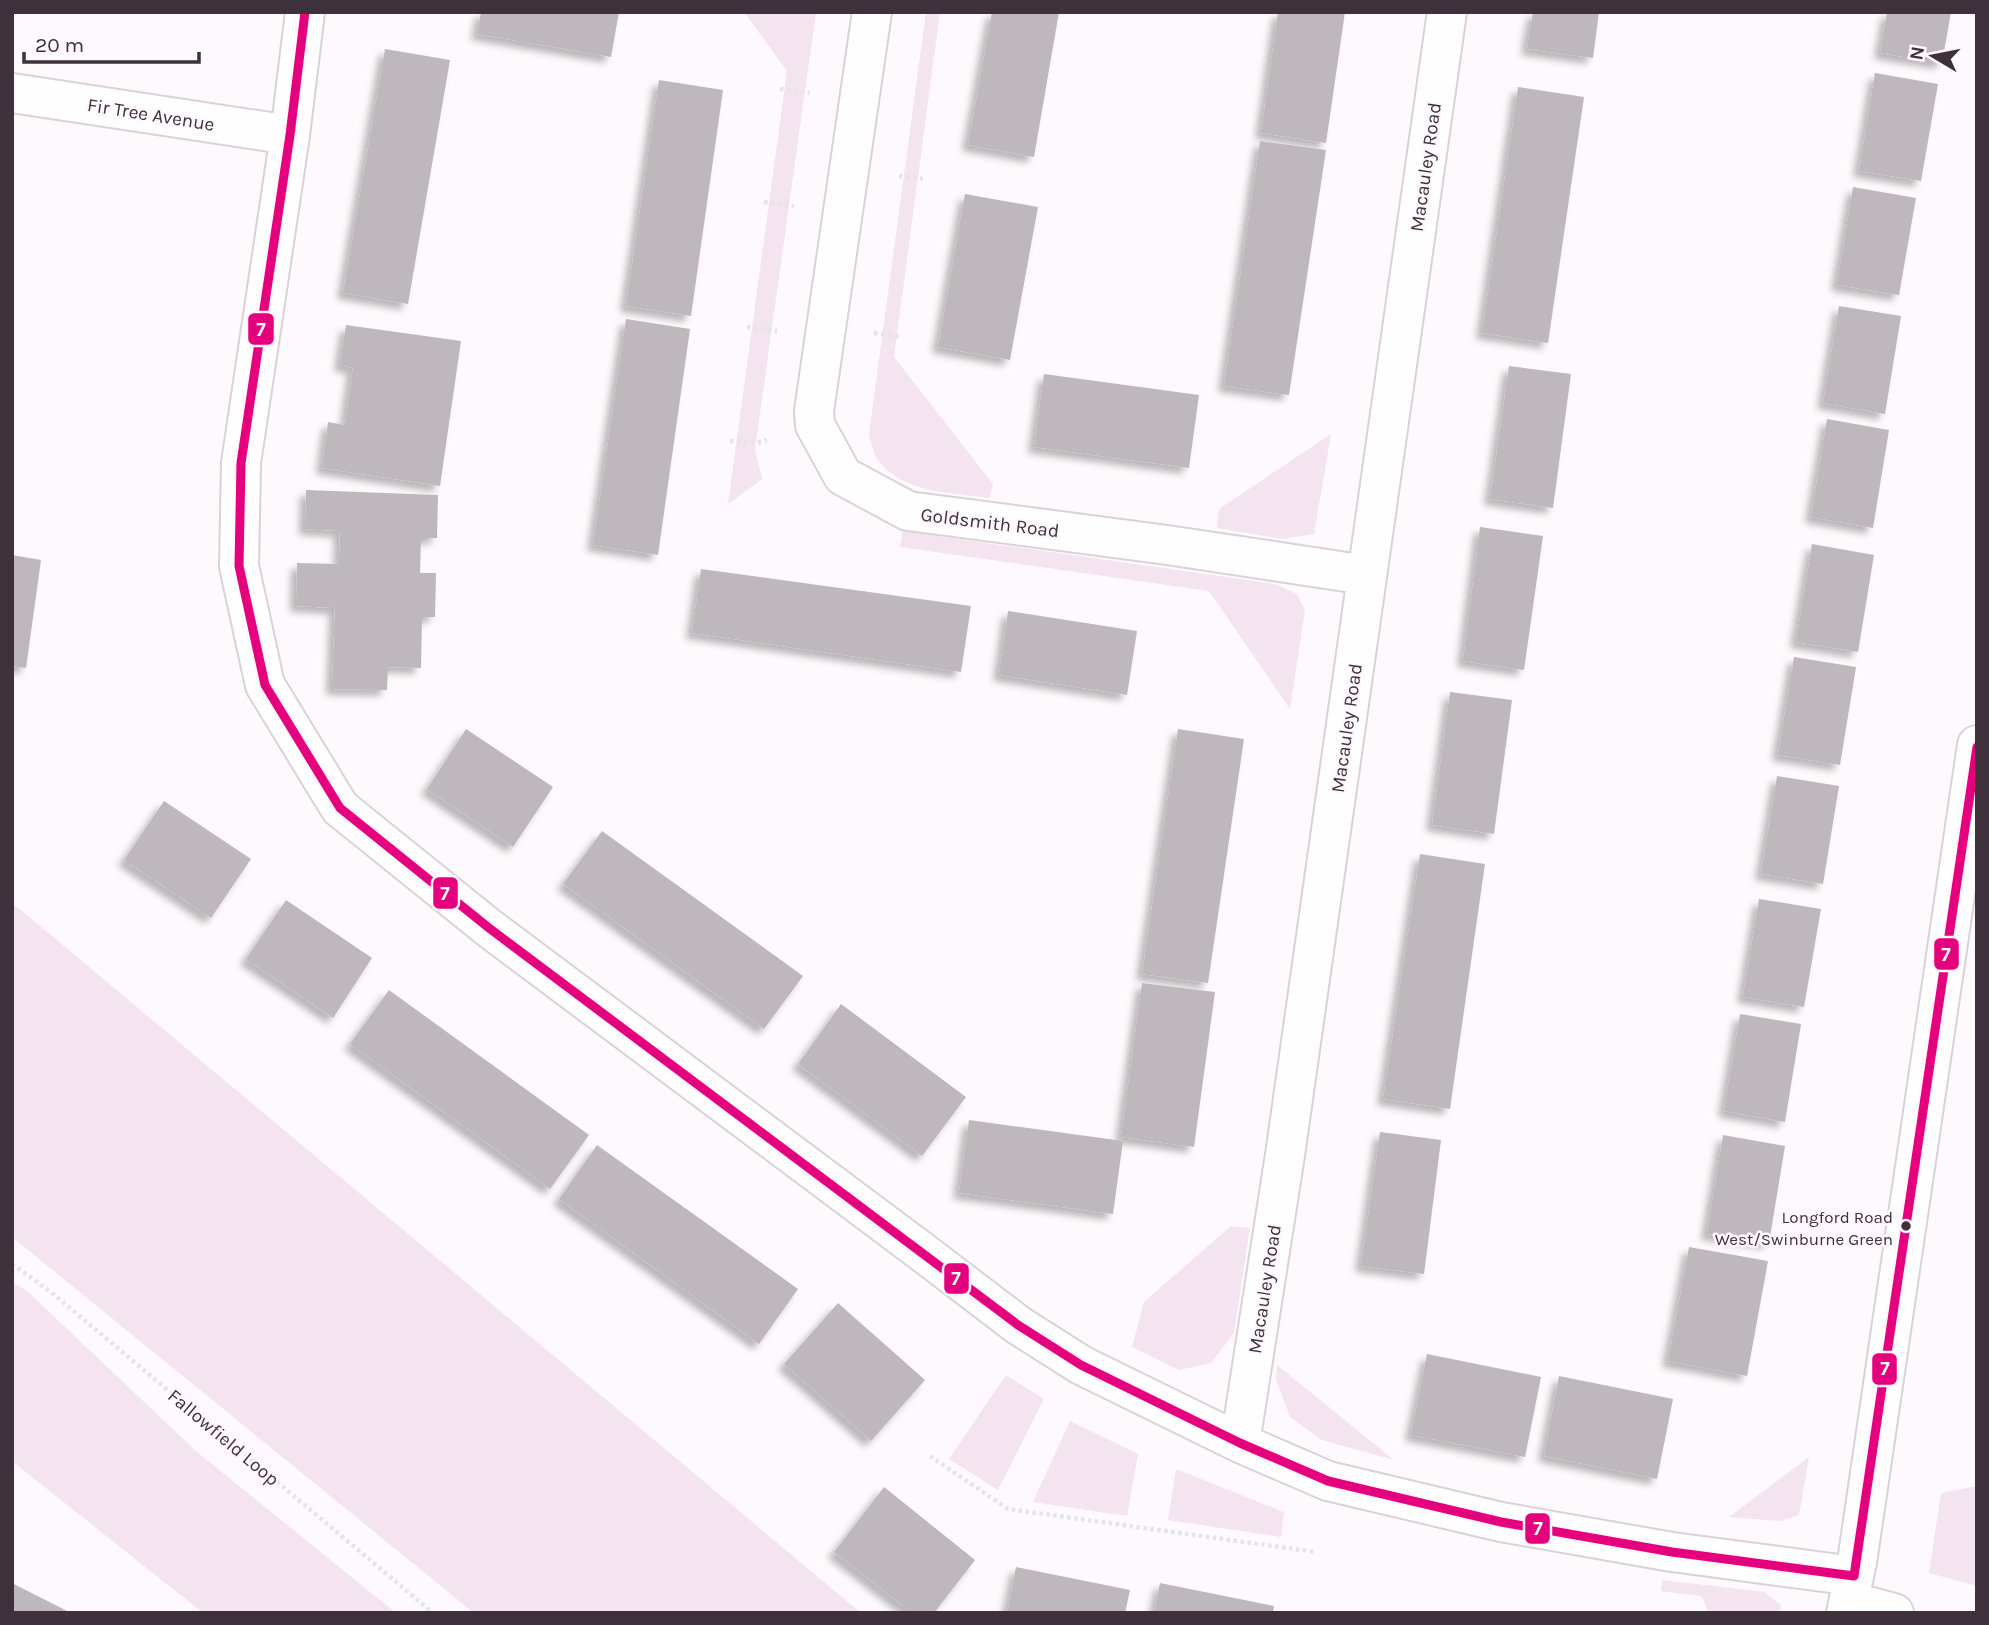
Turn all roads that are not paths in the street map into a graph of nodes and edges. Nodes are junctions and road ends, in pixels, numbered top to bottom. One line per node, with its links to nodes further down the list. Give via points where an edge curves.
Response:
1 (305, 12): 5 (street)
2 (872, 12): 6 (street, Goldsmith Road, via 814,411 815,425 843,476 908,511)
3 (1447, 12): 6 (street, Macauley Road)
4 (12, 93): 5 (street, Fir Tree Avenue)
5 (290, 135): 9 (street, via 241,463 239,566 265,685 340,808 489,928 1018,1325 1081,1365)
6 (1366, 575): 9 (street, Macauley Road)
7 (1977, 745): 8 (street)
8 (1968, 872): 10 (street)
9 (1240, 1443): 10 (street, via 1328,1481 1492,1520 1672,1552)
10 (1850, 1597): 11 (street)
11 (1894, 1613)

